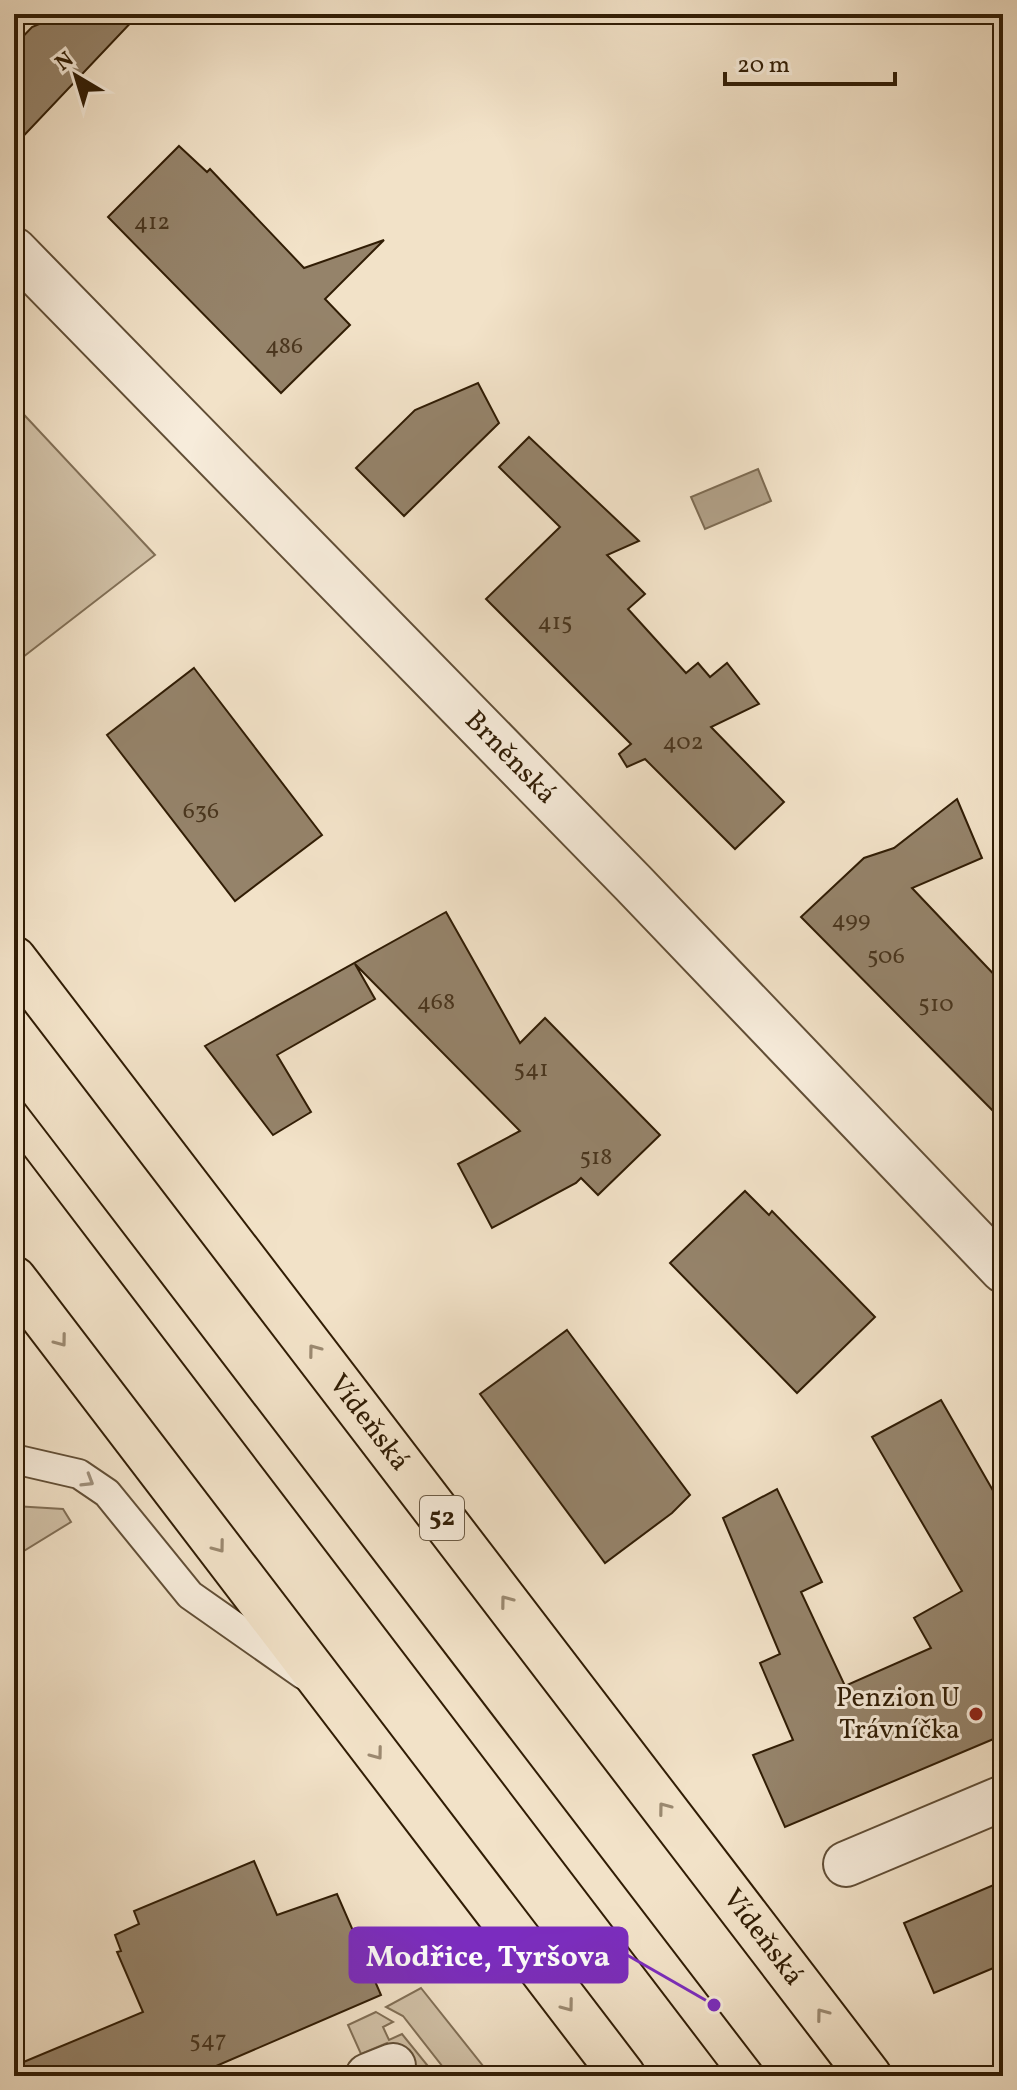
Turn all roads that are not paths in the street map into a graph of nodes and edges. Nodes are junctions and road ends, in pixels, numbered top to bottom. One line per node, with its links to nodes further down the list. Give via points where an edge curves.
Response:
1 (14, 250): 3 (street, Brněnská)
2 (14, 959): 10 (highway, Vídeňská / 52, one-way to 2)
3 (1003, 1270)
4 (14, 1279): 6 (highway, one-way to 6)
5 (14, 1459): 6 (lane, one-way to 6, via 79,1474 107,1493 190,1595)
6 (334, 1697): 9 (highway, one-way to 9)
7 (1003, 1798): 8 (street)
8 (846, 1864)
9 (623, 2076)
10 (869, 2076)

